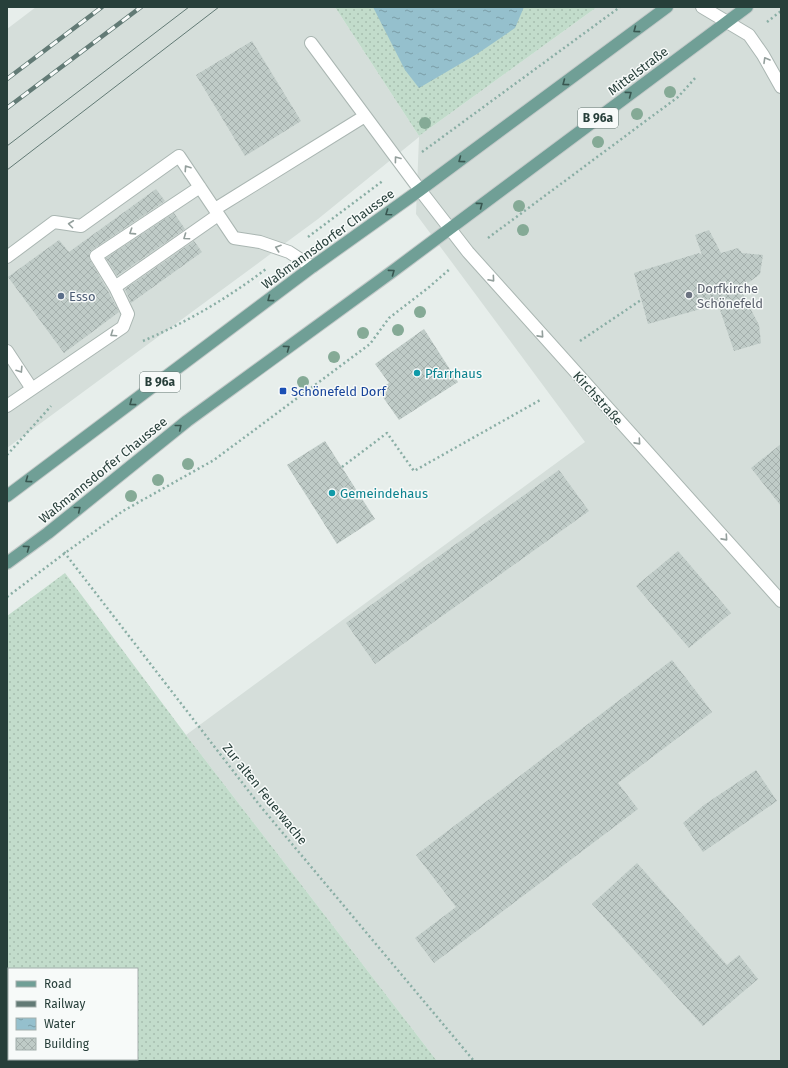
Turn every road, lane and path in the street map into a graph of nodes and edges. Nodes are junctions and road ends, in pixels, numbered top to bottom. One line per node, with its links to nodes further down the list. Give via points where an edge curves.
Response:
1 (620, 7): 12 (path)
2 (667, 7): 14 (main road, Waßmannsdorfer Chaussee / B 96a, one-way to 14)
3 (702, 7): 6 (street)
4 (747, 7): 6 (main road, Mittelstraße / B 96a)
5 (781, 11): 7 (path)
6 (727, 22): 7 (street); 16 (main road, Mittelstraße / B 96a, one-way to 6)
7 (749, 35): 10 (street, one-way to 7)
8 (311, 43): 11 (street, Kirchstraße)
9 (701, 72): 18 (path, via 678,97)
10 (781, 87)
11 (365, 116): 12 (street, Kirchstraße, one-way to 11); 15 (street)
12 (402, 166): 14 (street, Kirchstraße); 17 (path)
13 (200, 187): 15 (street); 19 (street, one-way to 19, via 179,156 81,226 54,222); 21 (street, one-way to 21, via 96,256)
14 (420, 190): 16 (street, Kirchstraße); 20 (main road, Waßmannsdorfer Chaussee / B 96a, one-way to 20)
15 (216, 212): 17 (street, one-way to 15, via 260,242 234,238); 21 (street, one-way to 21)
16 (449, 228): 18 (street, Kirchstraße); 33 (main road, Waßmannsdorfer Chaussee / B 96a, one-way to 16, via 187,421)
17 (289, 252): 20 (street); 23 (path, via 216,304)
18 (468, 252): 25 (street, Kirchstraße, one-way to 25); 34 (path, via 389,318 370,344 214,460 123,512)
19 (7, 257)
20 (312, 267): 32 (main road, Waßmannsdorfer Chaussee / B 96a, one-way to 32)
21 (115, 287): 26 (street, one-way to 26, via 128,314 123,327)
22 (641, 300): 25 (path, via 581,340)
23 (140, 343)
24 (7, 350): 26 (street, one-way to 26)
25 (563, 359): 37 (street, Kirchstraße, one-way to 37)
26 (32, 389): 29 (street)
27 (542, 399): 31 (path, via 414,471 386,433)
28 (52, 405): 30 (path)
29 (7, 406)
30 (7, 455)
31 (342, 468)
32 (7, 496)
33 (48, 534): 34 (path, Zur alten Feuerwache); 35 (main road, Waßmannsdorfer Chaussee / B 96a, one-way to 33)
34 (64, 553): 36 (path); 38 (path, Zur alten Feuerwache, via 261,807)
35 (7, 563)
36 (7, 597)
37 (781, 601)
38 (474, 1061)

